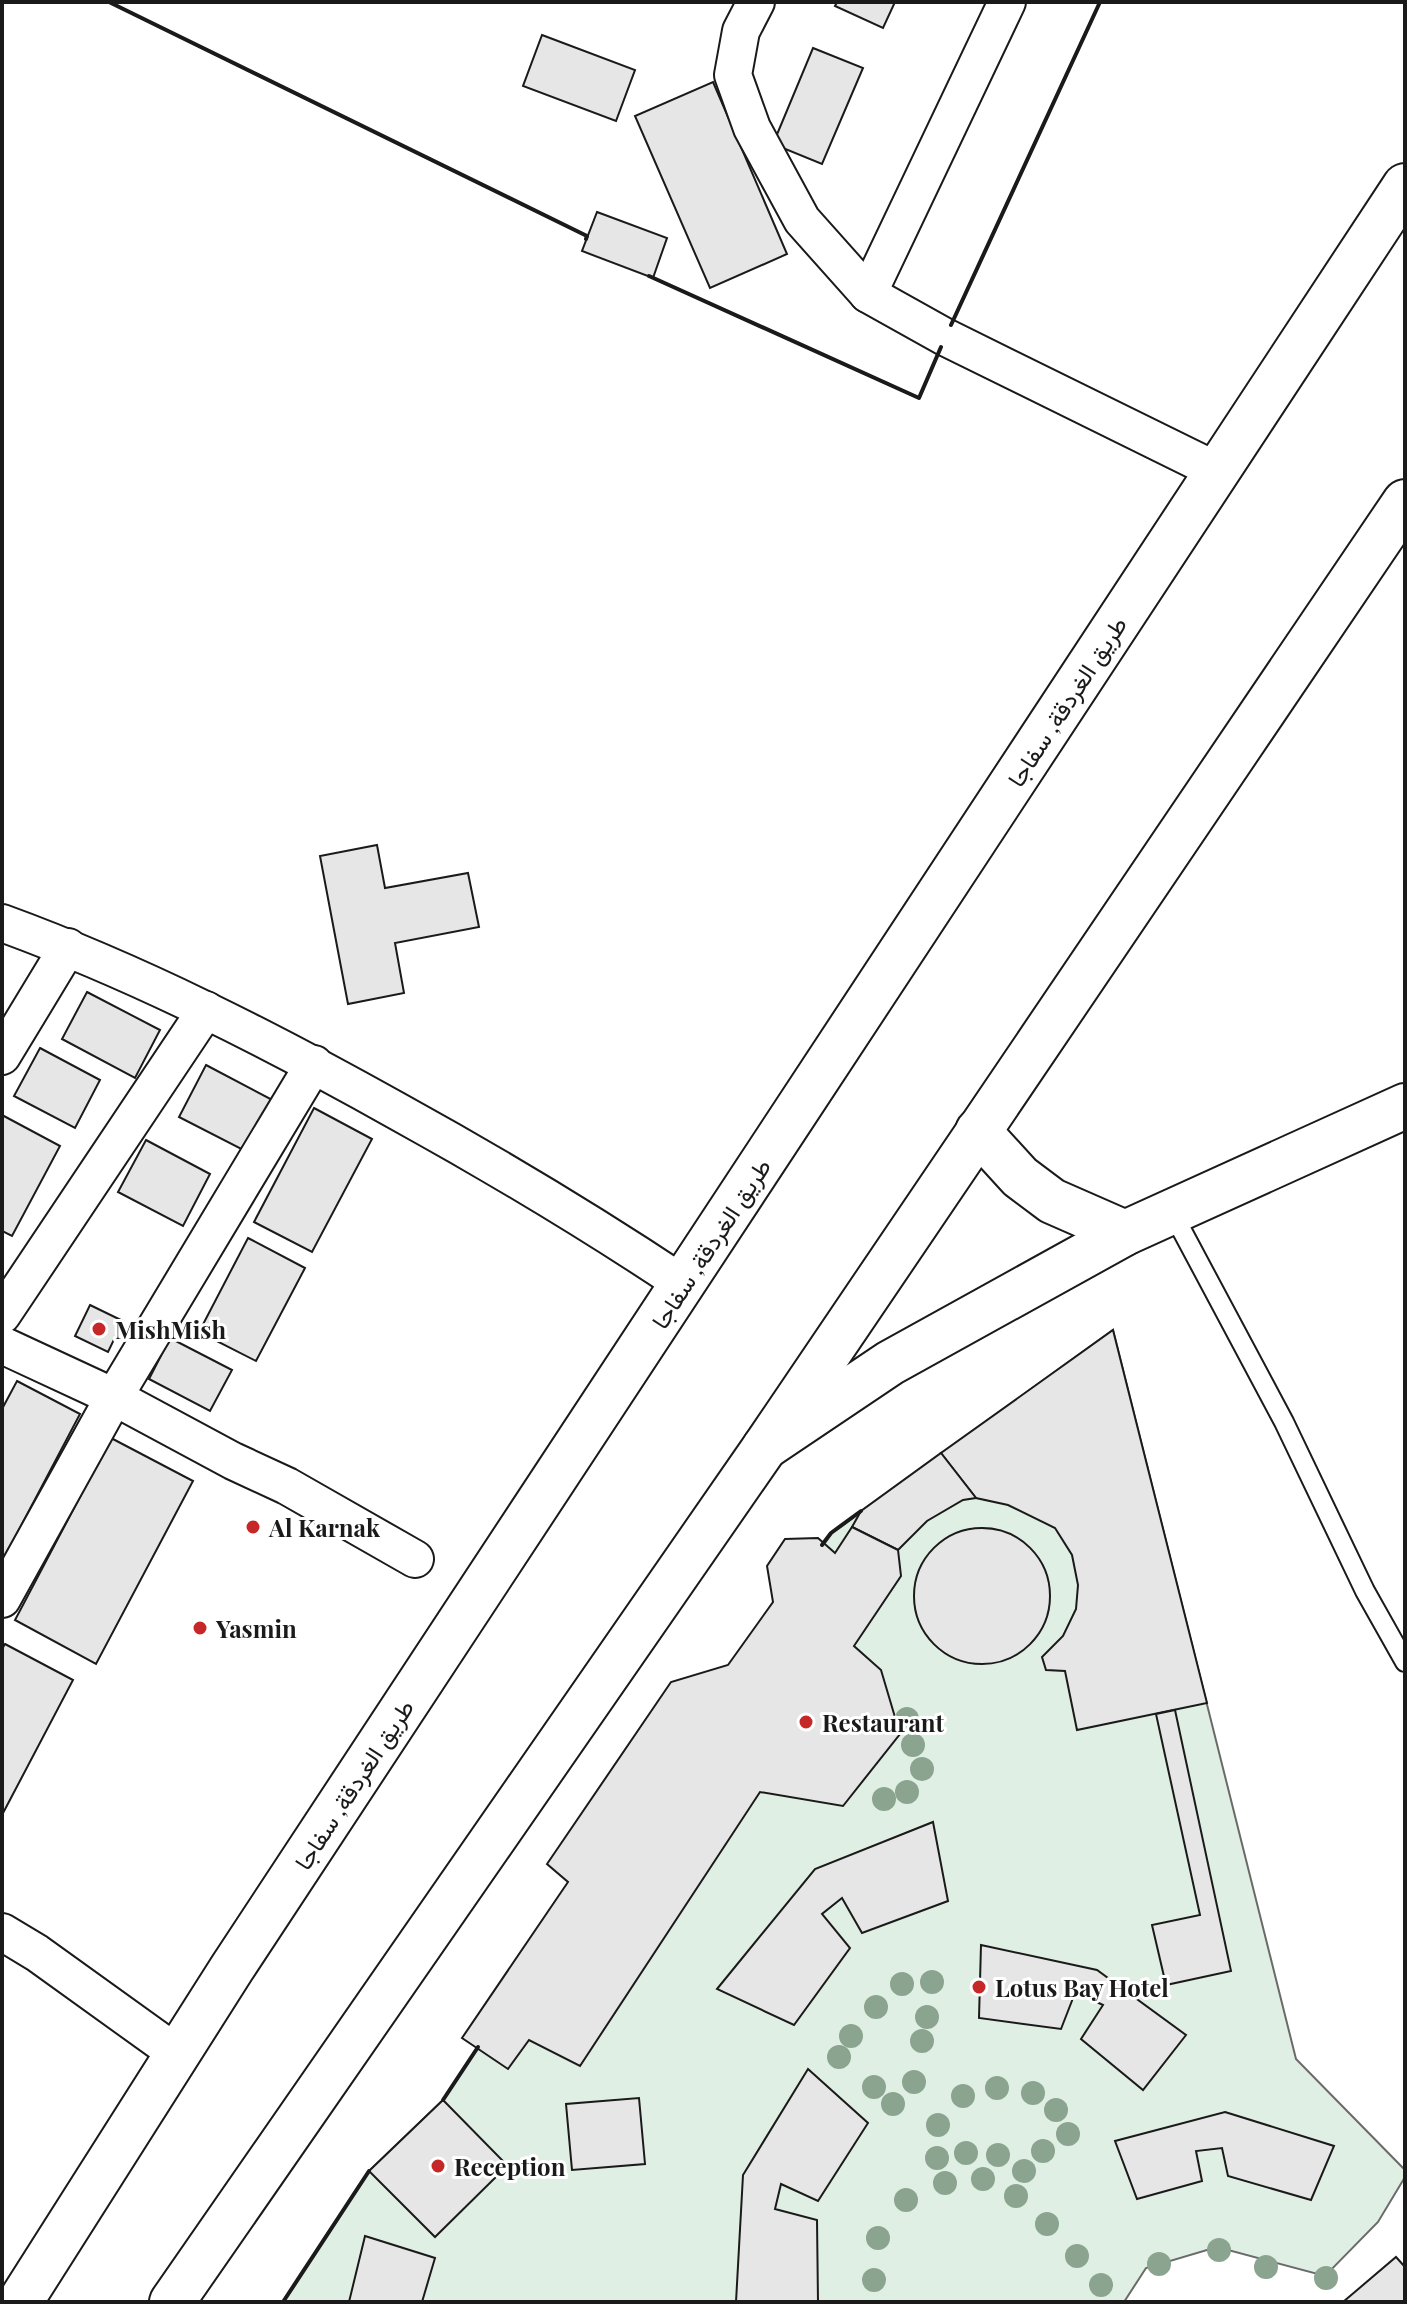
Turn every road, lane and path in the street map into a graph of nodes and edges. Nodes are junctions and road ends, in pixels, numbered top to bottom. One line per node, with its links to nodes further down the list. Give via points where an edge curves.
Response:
1 (756, 2): 4 (street, via 741,31 733,75 752,128 802,220)
2 (1007, 2): 4 (street)
3 (1405, 186): 5 (main road, طريق الغردقة, سفاجا)
4 (868, 294): 5 (street)
5 (1217, 471): 16 (main road, طريق الغردقة, سفاجا)
6 (1405, 502): 13 (main road)
7 (2, 923): 8 (street)
8 (68, 947): 9 (street); 10 (street)
9 (206, 1010): 11 (street); 17 (street)
10 (2, 1056)
11 (314, 1064): 16 (street, via 516,1177); 18 (street)
12 (1405, 1106): 14 (main road)
13 (978, 1131): 15 (main road, via 1020,1177 1052,1201); 19 (main road)
14 (1172, 1212): 15 (main road); 22 (lane)
15 (1125, 1233): 19 (main road, via 890,1363)
16 (683, 1284): 24 (main road, طريق الغردقة, سفاجا)
17 (4, 1343): 18 (street)
18 (114, 1397): 20 (street, via 327,1506); 21 (street)
19 (765, 1447): 26 (main road)
20 (415, 1559)
21 (2, 1599)
22 (1405, 1662)
23 (2, 1932): 24 (street)
24 (176, 2053): 25 (main road, طريق الغردقة, سفاجا)
25 (20, 2302)
26 (172, 2302)

